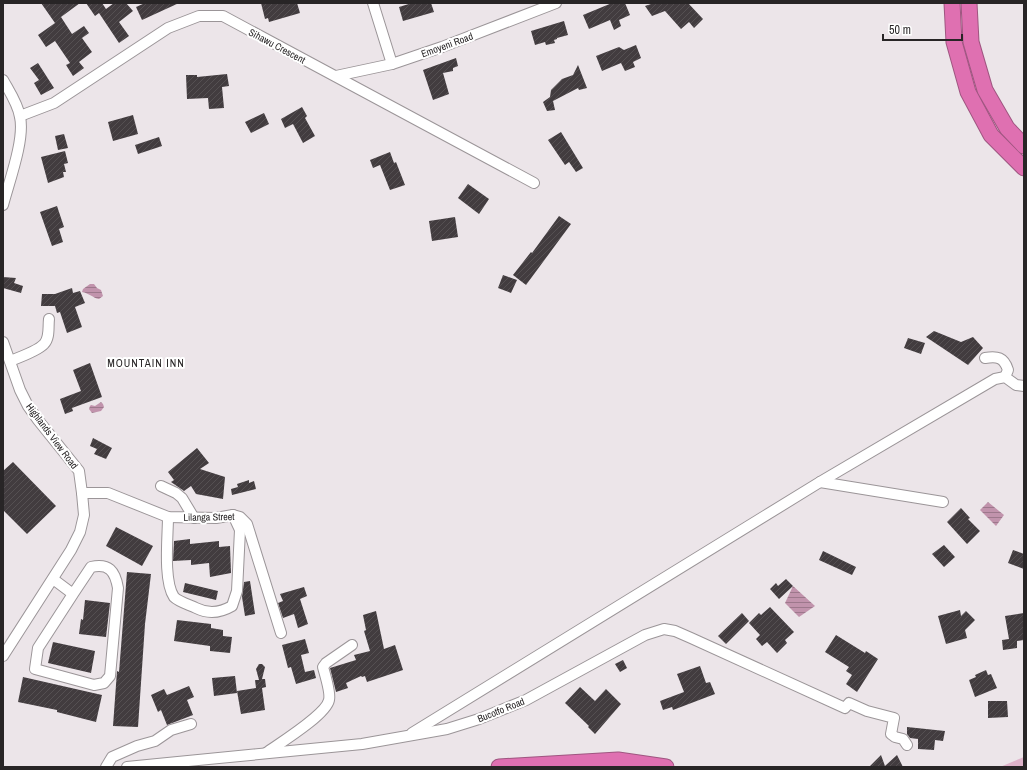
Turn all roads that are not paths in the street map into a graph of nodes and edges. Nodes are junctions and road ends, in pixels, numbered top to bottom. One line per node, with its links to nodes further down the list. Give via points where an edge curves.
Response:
1 (373, 3): 5 (street)
2 (556, 3): 5 (street, Emoyeni Road)
3 (952, 3): 10 (highway, via 954,42 968,92 991,135)
4 (969, 3): 9 (highway, via 971,42 985,90 1007,128)
5 (392, 64): 6 (street, Emoyeni Road)
6 (336, 76): 8 (street, Sihawu Crescent, via 223,16 199,16 168,28 54,104); 11 (street, Sihawu Crescent)
7 (3, 80): 8 (street)
8 (20, 116): 12 (street, via 21,132 17,155)
9 (1024, 146)
10 (1024, 168)
11 (534, 183)
12 (3, 205)
13 (49, 319): 16 (street, via 49,333 44,344)
14 (3, 342): 16 (street, Highlands View Road)
15 (985, 358): 17 (street, via 1000,358 1008,370)
16 (10, 361): 21 (street, Highlands View Road, via 28,406 79,471)
17 (1005, 377): 18 (street, via 1016,385); 19 (street, via 995,379)
18 (1024, 386)
19 (820, 482): 22 (street); 32 (street)
20 (161, 486): 25 (street, via 182,498)
21 (82, 493): 24 (street, Lilanga Street, via 108,493); 26 (street, Highlands View Road, via 84,515 80,532)
22 (943, 502)
23 (233, 515): 24 (street, via 240,530 237,591 232,606 221,612 204,612 175,598 167,575); 25 (street, Lilanga Street); 28 (street, Lilanga Street, via 240,517 247,524)
24 (168, 517): 25 (street, Lilanga Street)
25 (194, 518)
26 (53, 579): 27 (street); 30 (street, Highlands View Road)
27 (73, 594): 27 (street, via 91,567 108,567 116,576 118,588 110,676 104,683 94,685 35,669 38,648)
28 (281, 633)
29 (352, 645): 34 (street, via 322,667 330,699 325,710)
30 (3, 656)
31 (191, 724): 35 (street, via 112,757)
32 (407, 736): 33 (street, Bucotfo Road, via 448,729 526,700 645,635 664,629 675,631 845,708 849,703 866,711 894,718 890,734 903,739); 34 (street, Bucotfo Road, via 362,744)
33 (908, 745)
34 (264, 754): 36 (street, Bucotfo Road)
35 (106, 767)
36 (126, 767)
37 (500, 767): 38 (highway, via 618,760)
38 (666, 767)

